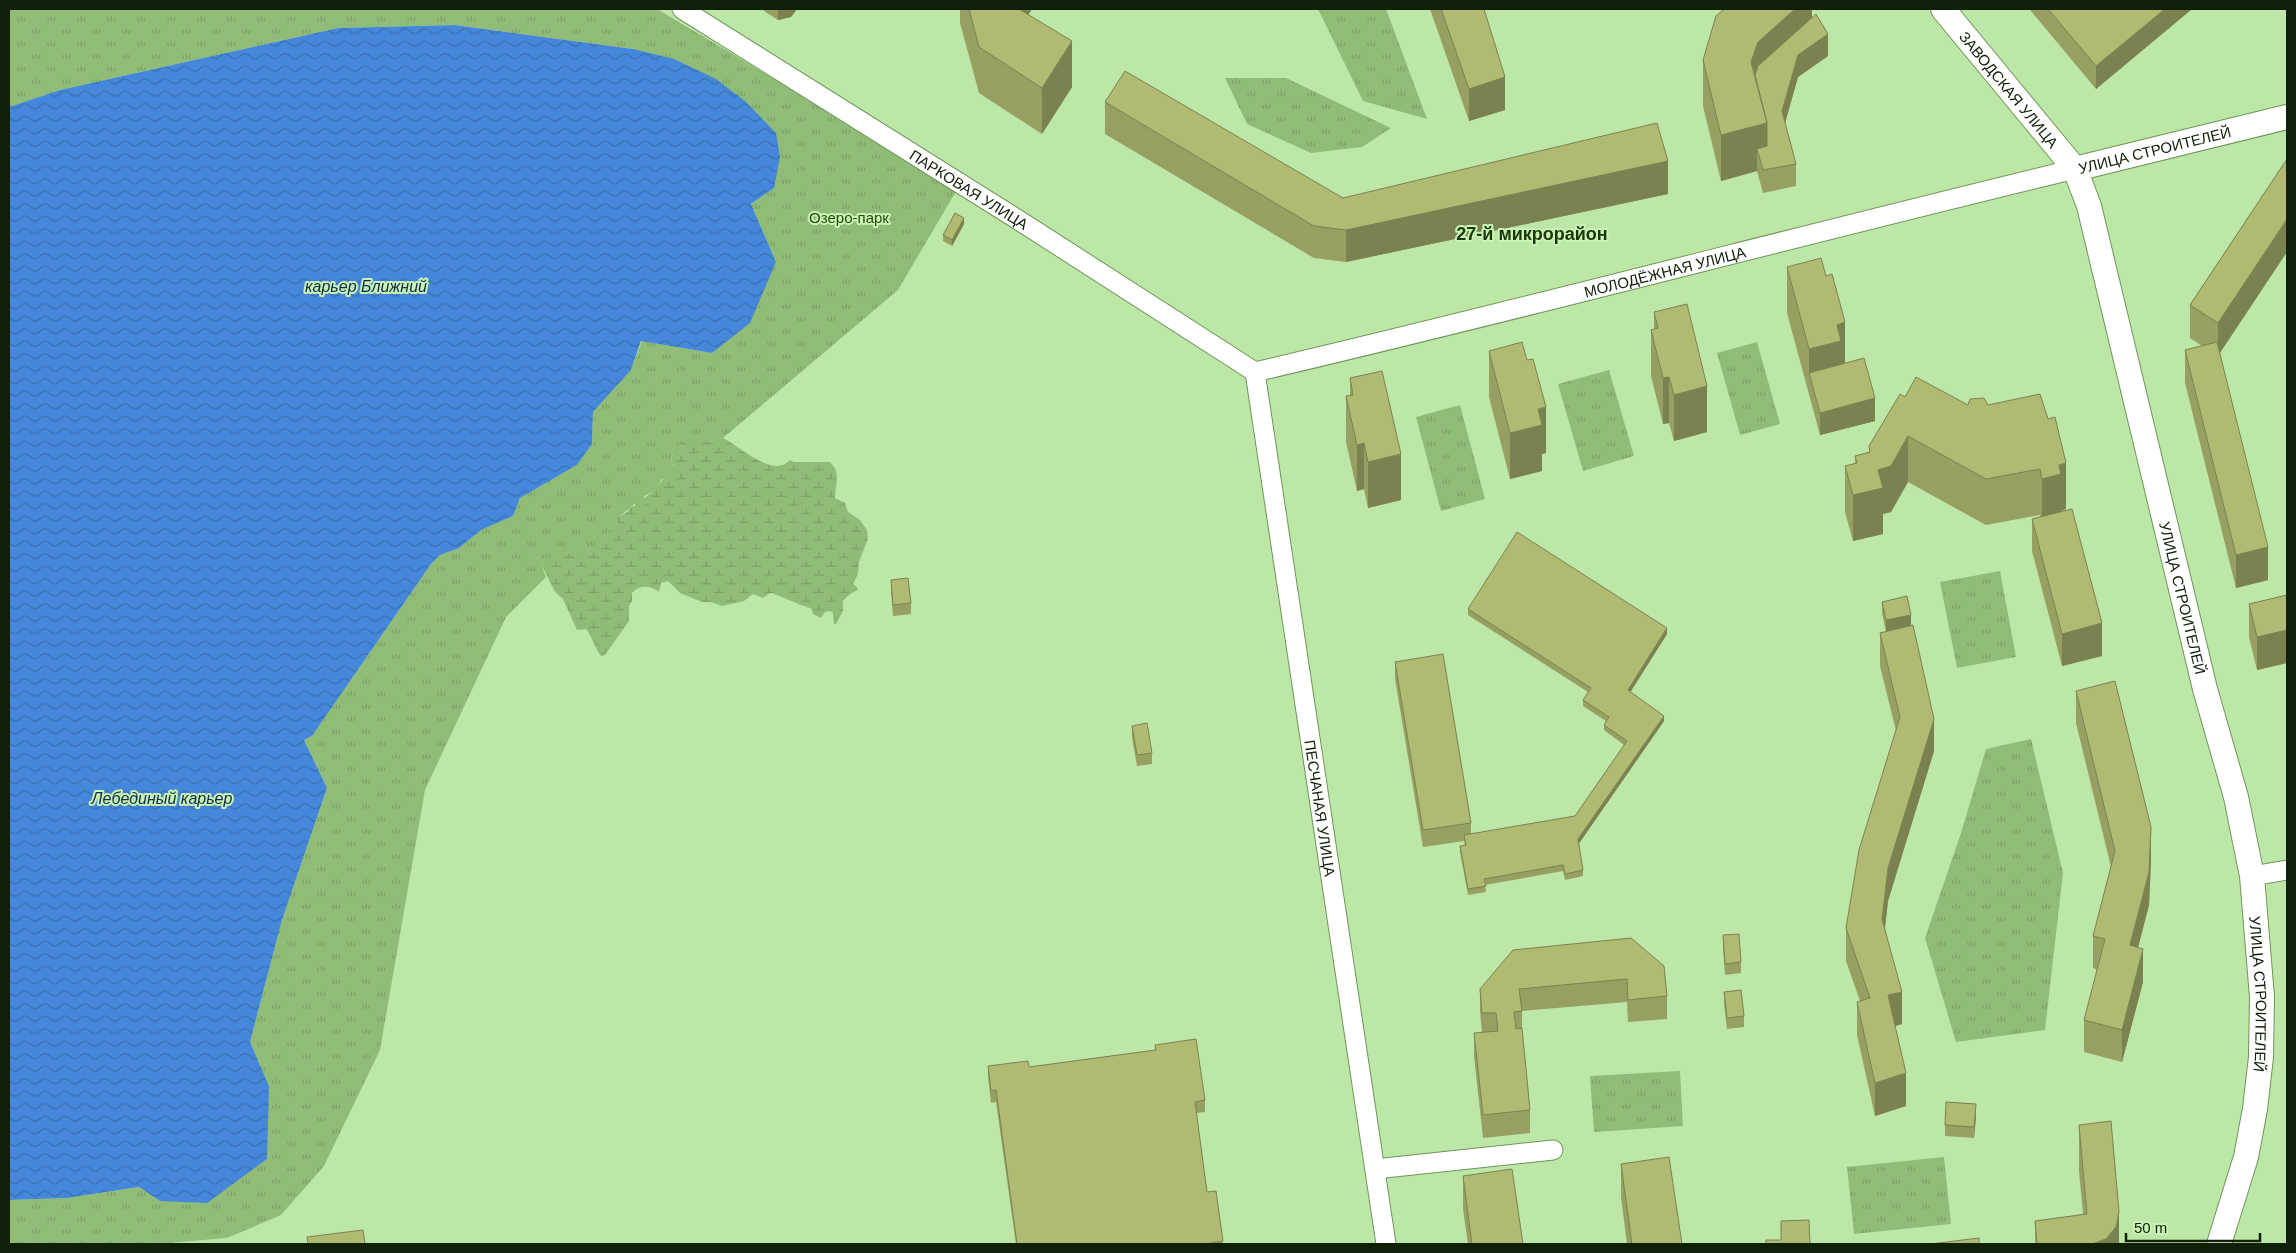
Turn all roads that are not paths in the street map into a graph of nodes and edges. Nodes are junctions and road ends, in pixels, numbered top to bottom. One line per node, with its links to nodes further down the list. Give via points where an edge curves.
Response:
1 (682, 9): 5 (street, ПАРКОВАЯ УЛИЦА, via 1012,215)
2 (1943, 9): 4 (street, ЗАВОДСКАЯ УЛИЦА)
3 (2287, 117): 4 (street, УЛИЦА СТРОИТЕЛЕЙ)
4 (2075, 169): 5 (street, МОЛОДЁЖНАЯ УЛИЦА, via 1452,326); 7 (street, УЛИЦА СТРОИТЕЛЕЙ, via 2090,206 2205,689 2236,797)
5 (1255, 372): 9 (street, ПЕСЧАНАЯ УЛИЦА)
6 (2287, 870): 7 (street)
7 (2252, 876): 11 (street, УЛИЦА СТРОИТЕЛЕЙ, via 2262,997 2261,1057 2246,1157)
8 (1553, 1150): 9 (street)
9 (1375, 1169): 10 (street, ПЕСЧАНАЯ УЛИЦА)
10 (1386, 1244)
11 (2219, 1244)

